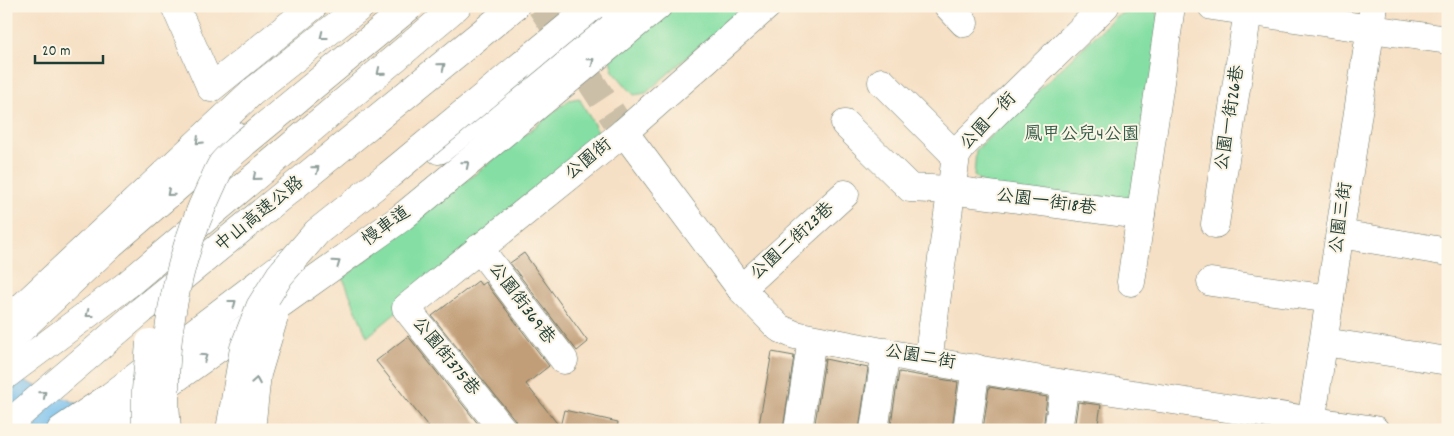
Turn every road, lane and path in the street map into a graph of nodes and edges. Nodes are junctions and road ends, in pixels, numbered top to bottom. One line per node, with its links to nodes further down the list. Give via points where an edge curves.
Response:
1 (175, 6): 2 (main road, via 210,88)
2 (313, 6)
3 (361, 6): 36 (main road, one-way to 36, via 251,93)
4 (397, 6): 39 (main road, one-way to 39, via 261,115 156,205)
5 (410, 6): 22 (main road, bridge)
6 (457, 6): 45 (main road, 中山高速公路, one-way to 45, bridge, via 128,284)
7 (515, 6): 49 (main road, 中山高速公路, one-way to 7, via 142,310)
8 (593, 6): 26 (main road, bridge)
9 (622, 6): 47 (main road, one-way to 9, via 287,262 417,167)
10 (658, 6): 47 (main road, 慢車道, one-way to 10, via 401,218)
11 (767, 6): 20 (main road, 公園街)
12 (1105, 6): 21 (main road, 公園一街, via 964,144)
13 (1171, 6): 25 (main road)
14 (1212, 6): 15 (main road)
15 (1248, 11): 16 (main road); 27 (main road, 公園一街26巷)
16 (1372, 18): 17 (main road); 28 (main road, 公園三街)
17 (1448, 40)
18 (882, 82): 21 (main road)
19 (845, 124): 23 (main road, 公園一街18巷, via 910,188)
20 (624, 132): 29 (main road, 公園街); 33 (main road, 公園二街)
21 (956, 156): 23 (main road, 公園一街)
22 (222, 164): 47 (main road, bridge, via 196,196 177,232 160,279 146,390); 52 (main road, bridge, via 198,213 177,294 166,366)
23 (951, 190): 25 (main road, 公園一街18巷); 42 (main road, 公園一街)
24 (845, 194): 33 (main road, 公園二街23巷)
25 (1140, 216): 31 (main road)
26 (330, 220): 53 (main road, bridge, via 280,275 260,307 244,348); 54 (main road, one-way to 26, bridge, via 257,374 270,326 285,290)
27 (1215, 224)
28 (1340, 234): 30 (main road); 34 (main road, 公園三街)
29 (479, 248): 35 (main road, 公園街); 41 (main road, 公園街369巷)
30 (1448, 252)
31 (1131, 282)
32 (1212, 282): 34 (main road)
33 (741, 289): 37 (main road, 公園二街, via 779,328)
34 (1330, 299): 38 (main road, 公園三街)
35 (406, 308): 55 (main road, 公園街375巷)
36 (6, 322)
37 (812, 339): 40 (main road, 公園二街); 56 (main road)
38 (1324, 342): 43 (main road); 48 (main road, 公園三街)
39 (6, 343)
40 (886, 352): 42 (main road, 公園二街); 57 (main road)
41 (564, 360)
42 (928, 361): 44 (main road, 公園二街)
43 (1448, 361)
44 (976, 368): 46 (main road, 公園二街); 58 (main road)
45 (6, 375)
46 (1066, 384): 48 (main road, 公園二街); 59 (main road)
47 (131, 411): 50 (main road); 51 (main road, 慢車道)
48 (1311, 425): 60 (main road, 公園二街)
49 (6, 426)
50 (61, 430)
51 (103, 430)
52 (167, 430)
53 (230, 430)
54 (251, 430)
55 (503, 430)
56 (798, 430)
57 (874, 430)
58 (967, 430)
59 (1058, 430)
60 (1375, 430)

